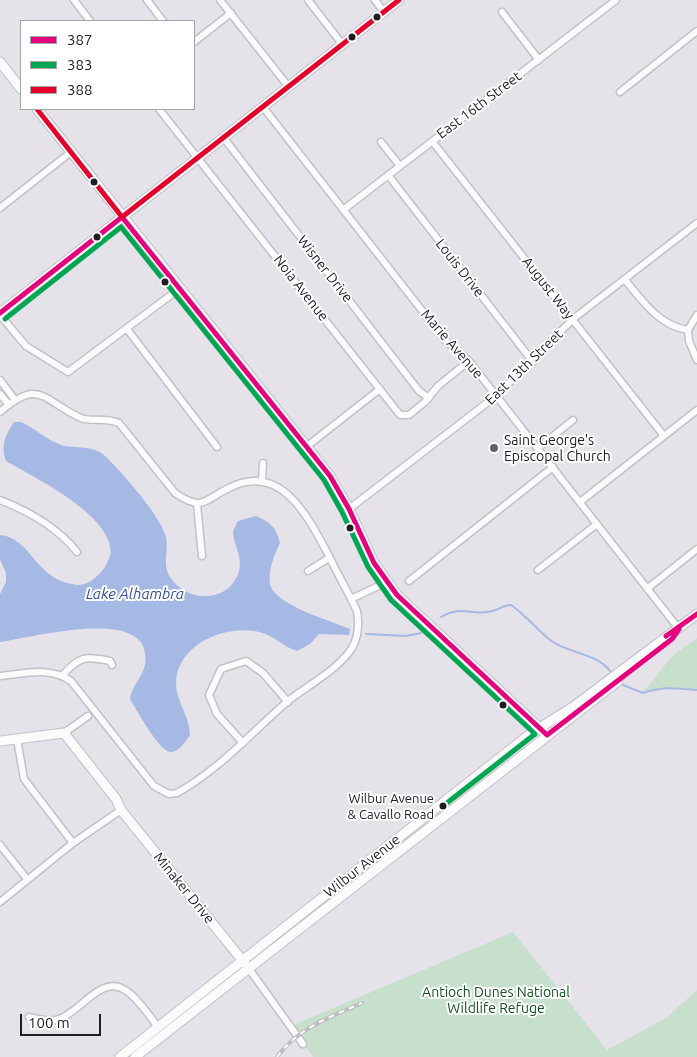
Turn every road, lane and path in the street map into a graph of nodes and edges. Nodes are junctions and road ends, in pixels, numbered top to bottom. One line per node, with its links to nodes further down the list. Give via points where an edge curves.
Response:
1 (74, 0): 11 (street)
2 (146, 0): 12 (street)
3 (220, 0): 10 (street)
4 (308, 0): 15 (street)
5 (375, 0): 8 (street)
6 (399, 0): 8 (main road)
7 (616, 0): 16 (street, East 16th Street)
8 (384, 12): 15 (main road)
9 (502, 12): 16 (street)
10 (231, 13): 14 (street); 18 (street)
11 (89, 20)
12 (162, 20)
13 (697, 31): 20 (street)
14 (195, 41)
15 (342, 44): 18 (main road)
16 (539, 60): 25 (street, East 16th Street)
17 (0, 62): 19 (main road)
18 (288, 86): 21 (main road)
19 (20, 88)
20 (620, 92)
21 (263, 107): 24 (main road); 32 (street, Marie Avenue)
22 (38, 110): 27 (main road)
23 (160, 110): 28 (street, Noia Avenue)
24 (223, 137): 28 (main road); 49 (street, Wisner Drive, via 419,391)
25 (432, 141): 29 (street, East 16th Street); 39 (street, August Way)
26 (381, 142): 29 (street)
27 (71, 152): 31 (street); 33 (main road)
28 (198, 157): 33 (main road); 46 (street, Noia Avenue)
29 (400, 166): 30 (street, East 16th Street)
30 (388, 175): 32 (street, East 16th Street); 44 (street, Louis Drive)
31 (0, 208)
32 (343, 210): 43 (street, Marie Avenue, via 445,340)
33 (122, 217): 36 (main road); 37 (main road)
34 (697, 223): 35 (street, East 13th Street)
35 (625, 280): 39 (street, East 13th Street); 41 (street, via 657,317)
36 (179, 289): 40 (street); 56 (main road)
37 (0, 314): 40 (street, via 26,346 68,372)
38 (697, 315): 41 (street)
39 (573, 320): 44 (street, East 13th Street); 54 (street, August Way)
40 (127, 329): 55 (street)
41 (688, 330): 42 (street)
42 (697, 360)
43 (469, 361): 48 (street, Marie Avenue); 49 (street, via 438,386)
44 (533, 362): 48 (street, East 13th Street)
45 (0, 380): 50 (street)
46 (380, 389): 49 (street, Noia Avenue, via 400,415 405,416); 56 (street)
47 (0, 394): 50 (street)
48 (496, 396): 57 (street, Marie Avenue); 64 (street, East 13th Street)
49 (429, 398)
50 (11, 403): 51 (street); 63 (street, via 31,393 42,395 83,419 108,419 118,423 175,493)
51 (0, 412)
52 (696, 414): 54 (street)
53 (573, 420): 57 (street)
54 (664, 436): 62 (street)
55 (217, 447)
56 (306, 447): 64 (main road, via 330,476)
57 (538, 448): 59 (street, Marie Avenue)
58 (263, 463): 60 (street)
59 (553, 467): 62 (street, Marie Avenue); 73 (street)
60 (262, 482): 63 (street, via 245,482); 69 (street, via 281,488 296,501)
61 (0, 500): 67 (street, via 24,510 68,541)
62 (580, 502): 65 (street, Marie Avenue)
63 (197, 504): 68 (street)
64 (349, 509): 72 (main road, via 374,563)
65 (597, 524): 70 (street); 74 (street, Marie Avenue)
66 (697, 550): 74 (street)
67 (77, 552)
68 (202, 556)
69 (330, 558): 71 (street); 75 (street)
70 (538, 570)
71 (308, 571)
72 (387, 582): 75 (street); 83 (main road)
73 (409, 582)
74 (648, 588): 77 (street, Marie Avenue)
75 (351, 599): 81 (street, via 359,621 352,648 345,658)
76 (697, 614): 77 (main road, Wilbur Avenue)
77 (679, 629): 83 (main road, Wilbur Avenue); 85 (main road, Wilbur Avenue, via 672,639)
78 (112, 665): 79 (street, via 110,661 90,657 73,662)
79 (62, 675): 80 (street, via 45,671); 88 (street, via 75,686 154,786 169,794 185,789)
80 (0, 676)
81 (288, 702): 88 (street); 88 (street, via 263,673 246,661 222,669 209,695 217,714)
82 (88, 716): 84 (street)
83 (539, 728): 85 (main road); 92 (main road, Wilbur Avenue)
84 (64, 733): 86 (main road); 89 (main road, Minaker Drive, via 116,799)
85 (547, 735): 93 (main road, Wilbur Avenue)
86 (17, 739): 87 (main road); 90 (street, via 24,779)
87 (0, 741)
88 (243, 743)
89 (121, 810): 90 (street); 96 (main road, Minaker Drive)
90 (73, 843): 94 (street)
91 (0, 845): 94 (street)
92 (385, 848): 93 (main road, via 370,867); 96 (main road, Wilbur Avenue)
93 (370, 873): 97 (main road, Wilbur Avenue)
94 (27, 879): 95 (street)
95 (0, 902)
96 (242, 960): 97 (main road, Minaker Drive); 99 (main road, Wilbur Avenue)
97 (249, 969): 99 (main road, Wilbur Avenue); 100 (street, Minaker Drive)
98 (29, 1017): 99 (street, via 58,1020 111,985 124,989 133,997)
99 (161, 1031): 101 (main road, Wilbur Avenue); 102 (main road, Wilbur Avenue)
100 (303, 1044)
101 (120, 1057)
102 (135, 1057)

